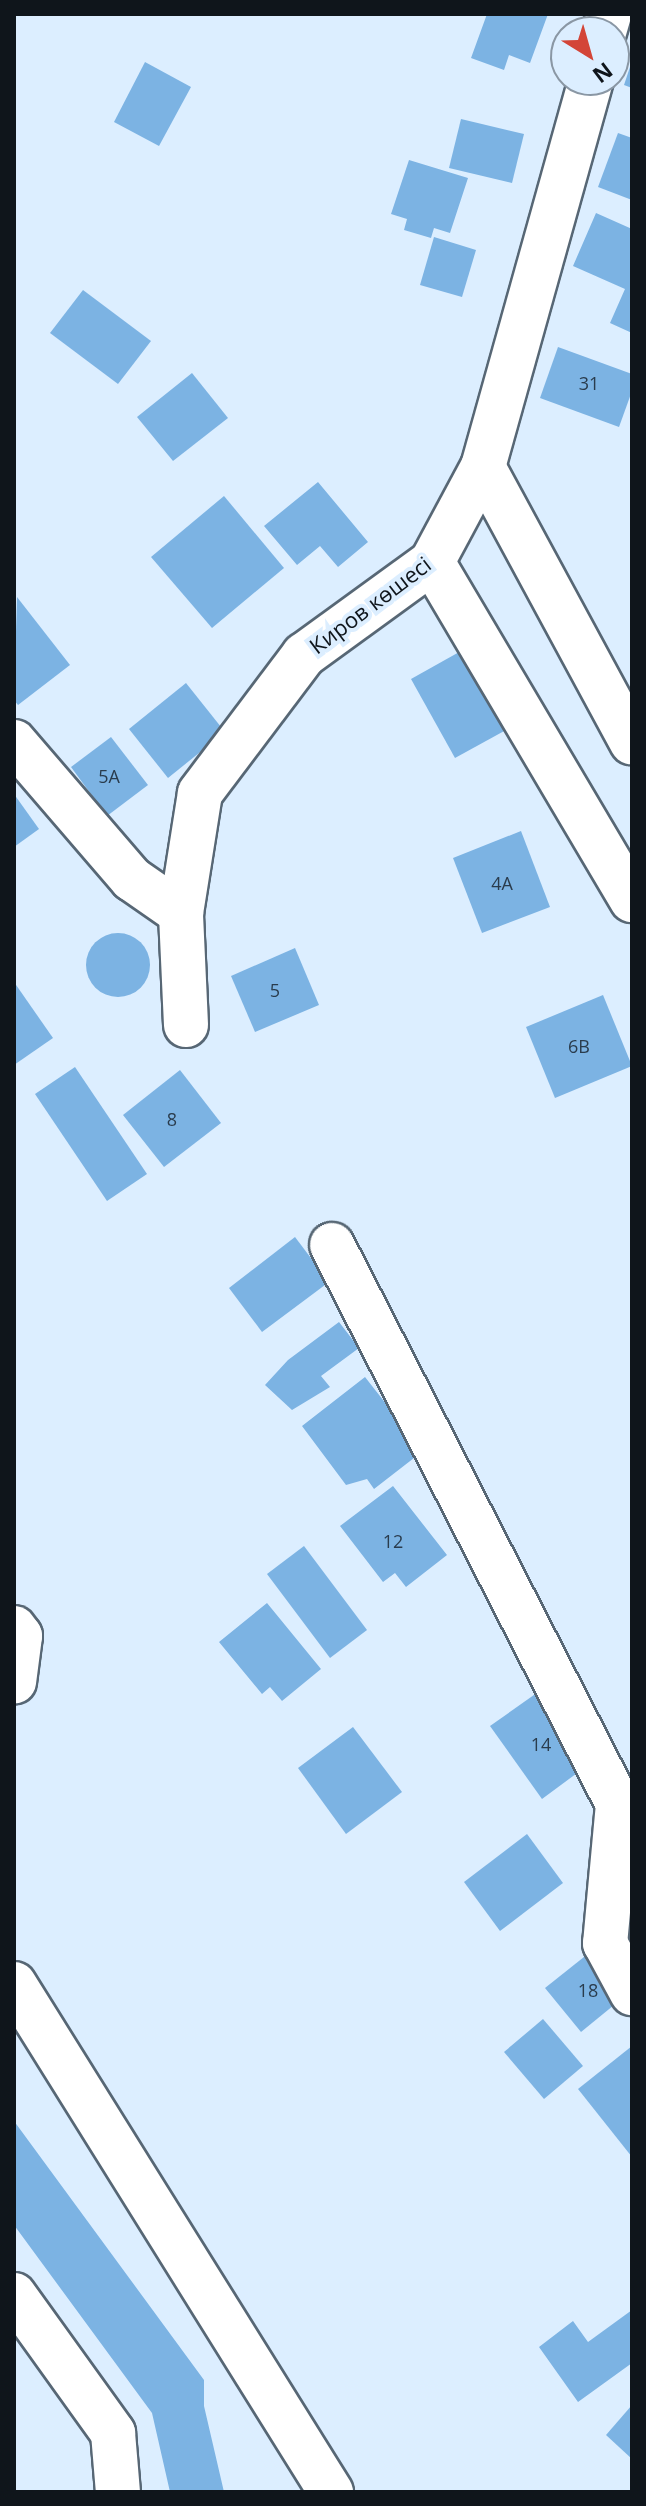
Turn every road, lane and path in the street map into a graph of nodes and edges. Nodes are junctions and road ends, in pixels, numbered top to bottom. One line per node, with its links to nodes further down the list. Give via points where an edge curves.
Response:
1 (587, 96): 2 (street, Киров көшесі)
2 (483, 467): 3 (street, Киров көшесі); 5 (street)
3 (432, 562): 6 (street); 7 (street, Киров көшесі, via 304,655 200,793)
4 (14, 742): 7 (street, via 132,879)
5 (632, 742)
6 (632, 900)
7 (181, 913): 8 (street, Киров көшесі)
8 (186, 1025)
9 (332, 1245): 13 (street, via 618,1804 605,1943)
10 (14, 1628): 11 (street, via 20,1636)
11 (14, 1682)
12 (14, 1984): 16 (street)
13 (632, 1993)
14 (14, 2295): 15 (street, via 113,2433)
15 (118, 2492)
16 (331, 2492)

